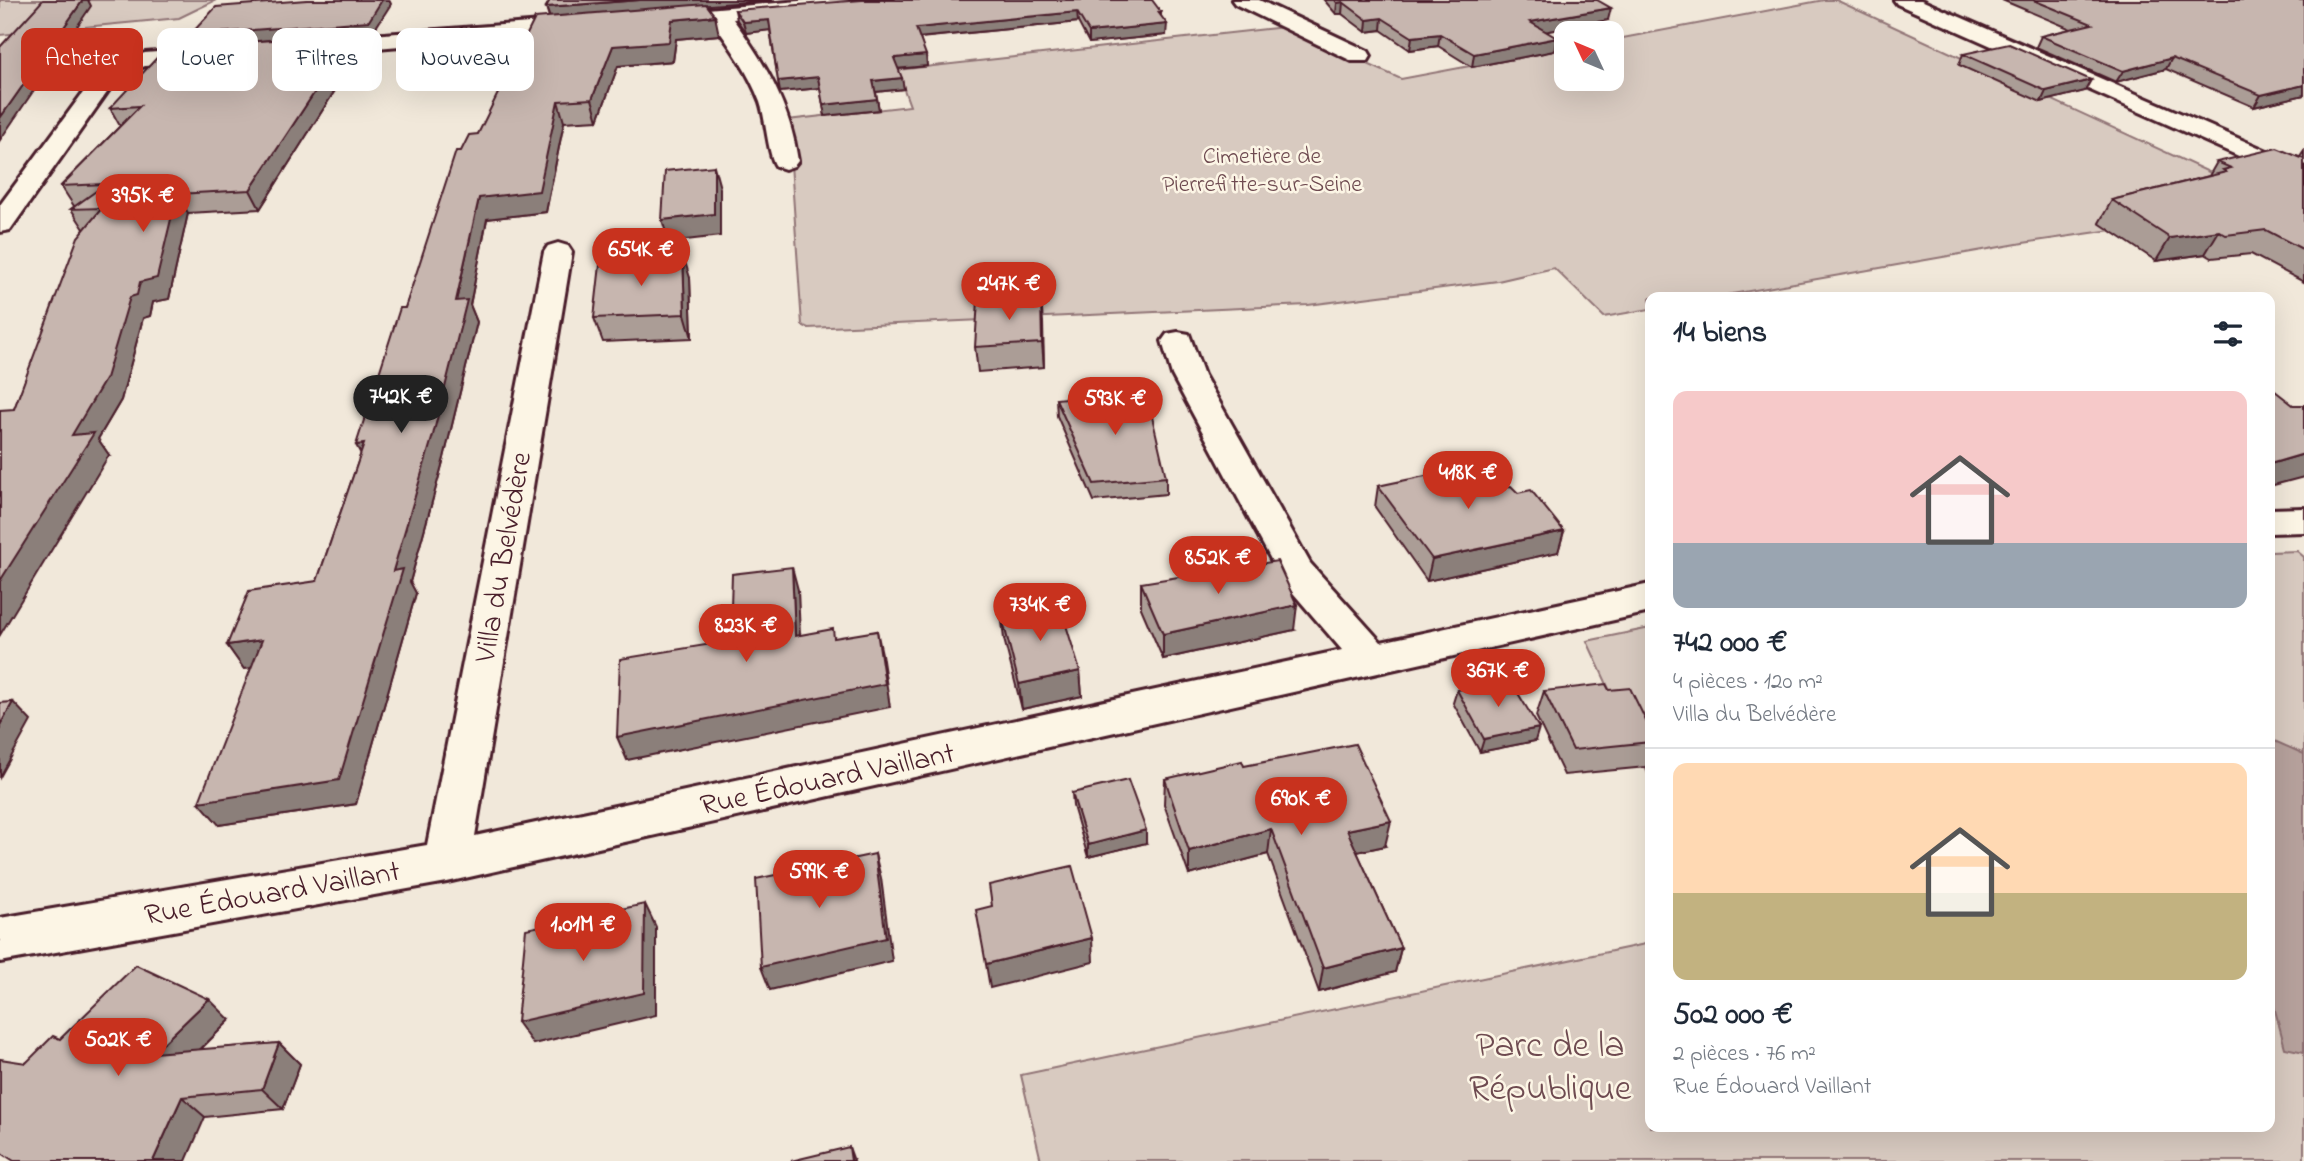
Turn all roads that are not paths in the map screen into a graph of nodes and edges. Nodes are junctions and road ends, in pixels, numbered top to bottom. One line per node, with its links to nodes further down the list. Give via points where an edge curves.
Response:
1 (883, 0): 4 (street)
2 (1242, 0): 8 (street)
3 (1904, 0): 11 (street)
4 (718, 15): 5 (street); 10 (street, via 759,70 783,130)
5 (635, 21)
6 (607, 23): 7 (street)
7 (382, 41)
8 (1360, 55)
9 (157, 58): 12 (street, via 123,64 110,72)
10 (785, 161)
11 (2304, 177)
12 (0, 224)
13 (558, 252): 19 (street, Villa du Belvédère)
14 (1178, 341): 18 (street, via 1188,375 1296,571)
15 (2304, 520): 16 (street)
16 (2275, 521)
17 (1645, 599): 18 (street, Rue Édouard Vaillant)
18 (1373, 658): 19 (street, Rue Édouard Vaillant)
19 (447, 862): 20 (street, Rue Édouard Vaillant)
20 (0, 940)

